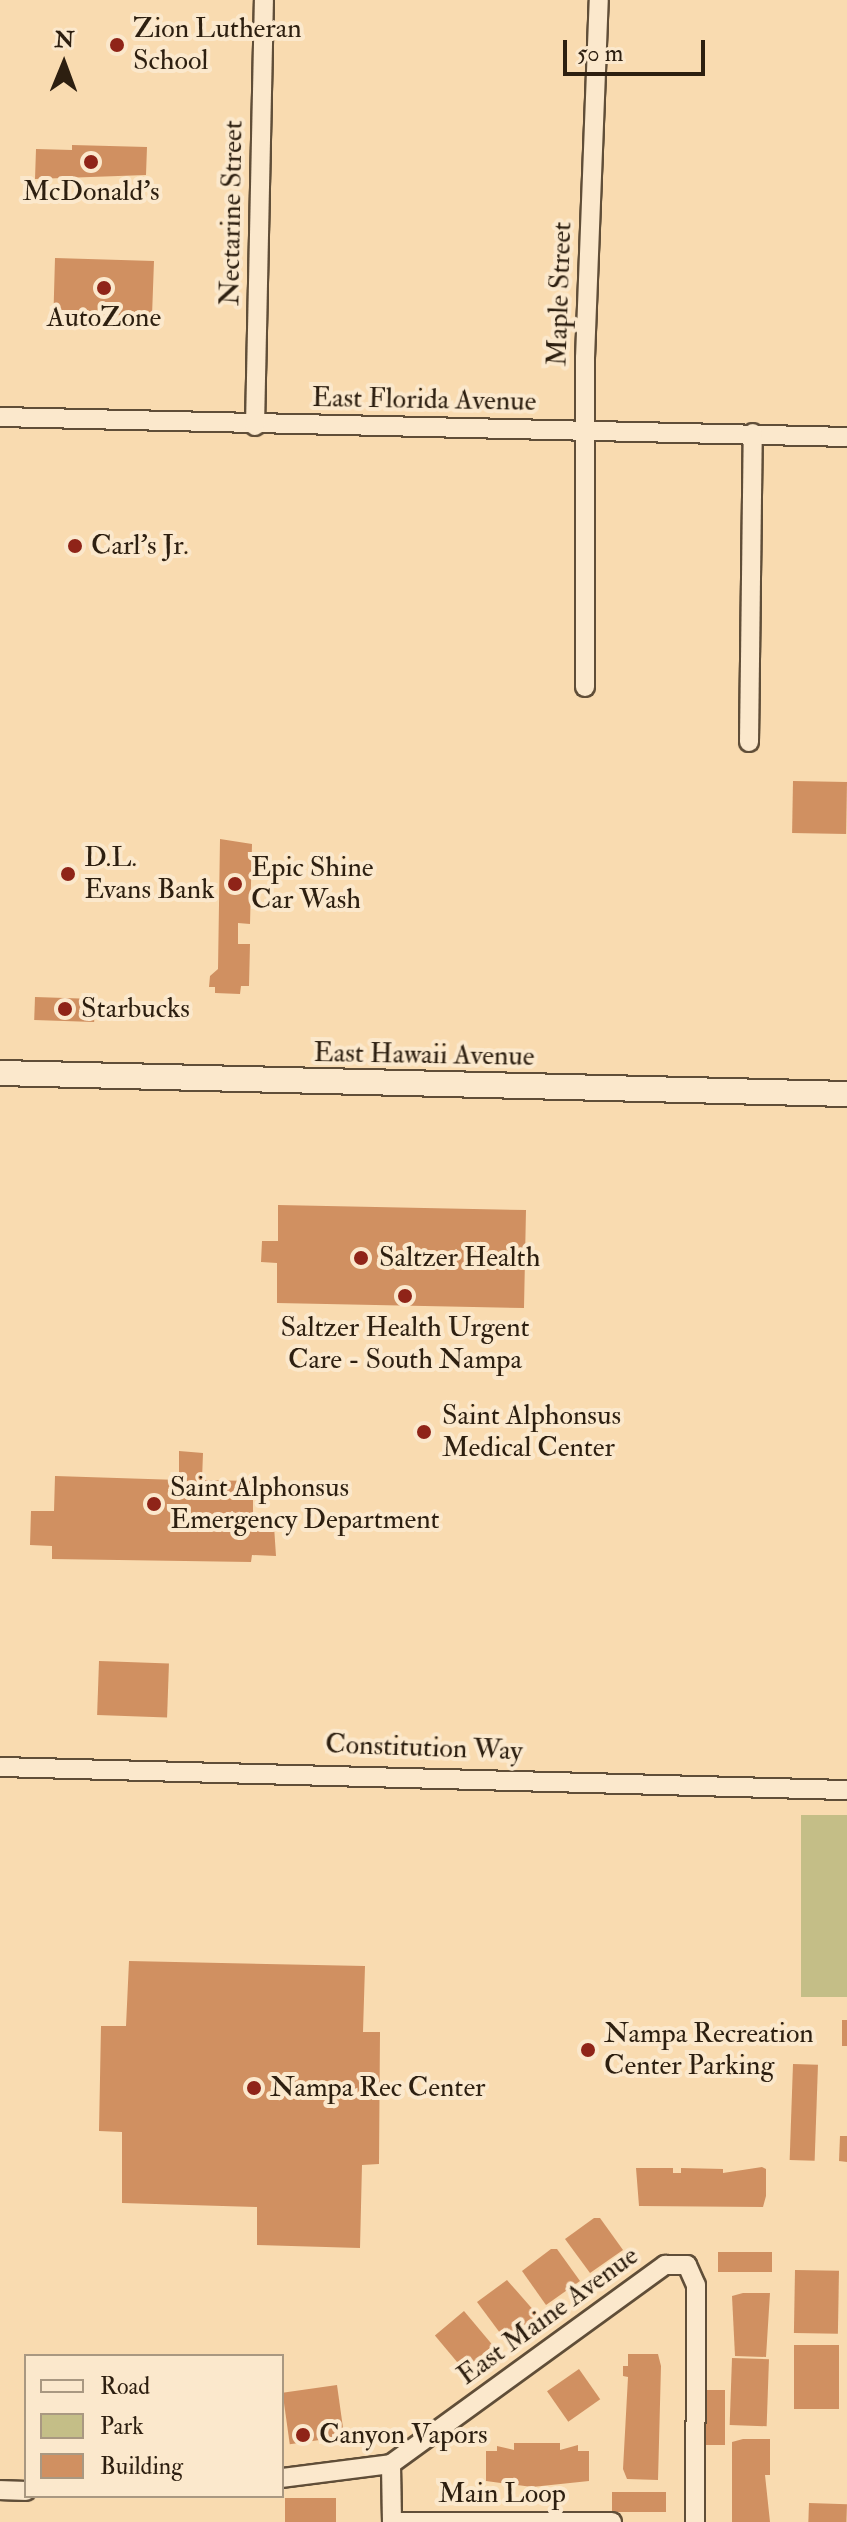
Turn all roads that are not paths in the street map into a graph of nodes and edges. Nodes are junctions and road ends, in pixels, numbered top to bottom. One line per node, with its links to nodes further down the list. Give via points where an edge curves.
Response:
1 (264, 0): 4 (street, Nectarine Street)
2 (599, 0): 5 (street, Maple Street)
3 (0, 417): 4 (street, East Florida Avenue)
4 (255, 426): 5 (street, East Florida Avenue)
5 (586, 431): 6 (street, East Florida Avenue); 8 (street, Maple Street)
6 (753, 433): 7 (street, East Florida Avenue); 9 (street)
7 (847, 437)
8 (585, 687)
9 (749, 742)
10 (0, 1073): 11 (street, East Hawaii Avenue)
11 (847, 1094)
12 (0, 1767): 13 (street, Constitution Way)
13 (847, 1790)
14 (391, 2464): 15 (street, East Maine Avenue); 18 (street); 20 (street, East Maine Avenue, via 665,2265 687,2265 696,2285)
15 (284, 2478)
16 (0, 2490): 17 (street)
17 (24, 2491)
18 (392, 2522): 19 (street, Main Loop)
19 (612, 2522)
20 (695, 2522)

